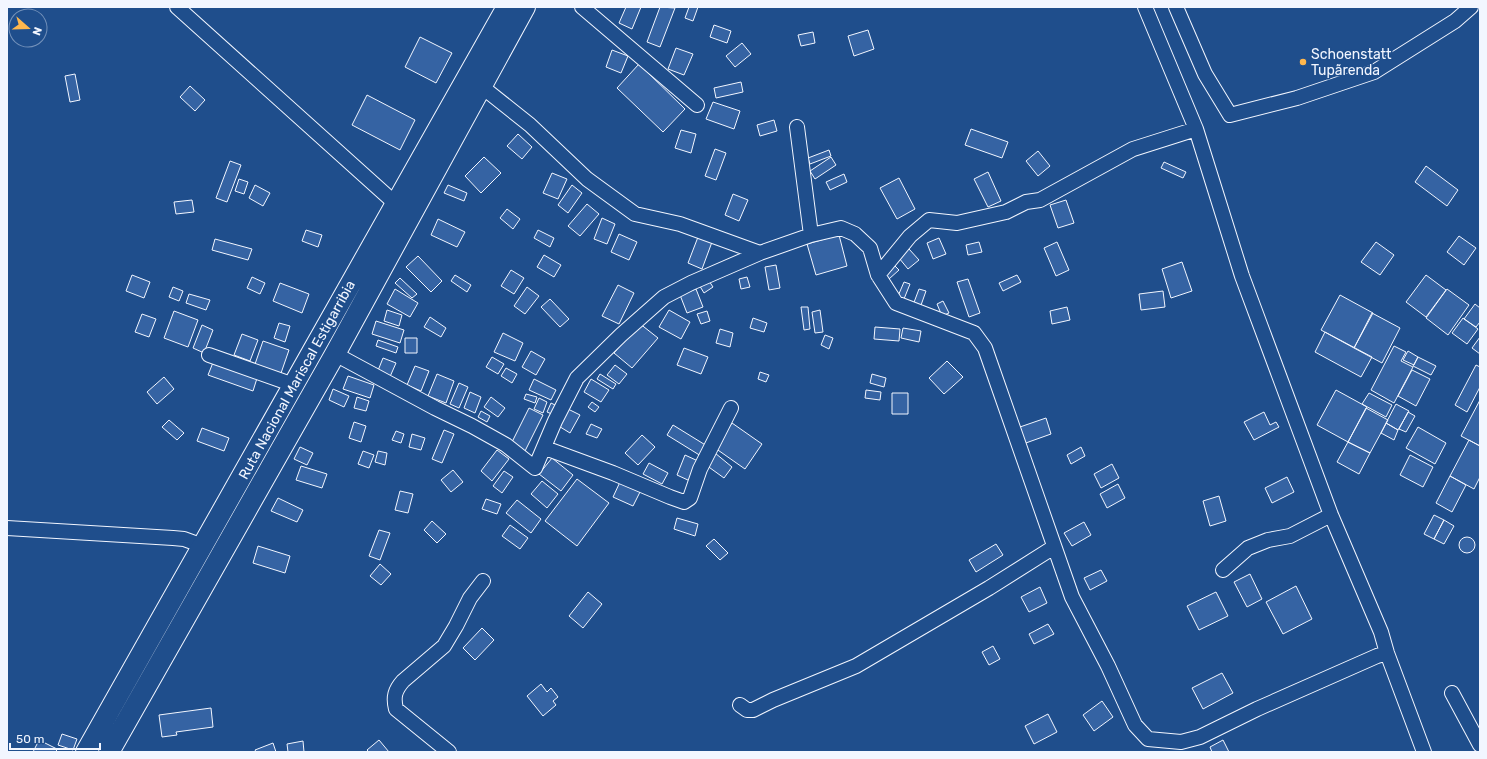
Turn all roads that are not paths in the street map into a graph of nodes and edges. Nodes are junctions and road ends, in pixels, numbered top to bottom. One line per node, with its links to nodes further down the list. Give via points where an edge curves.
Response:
1 (177, 7): 12 (street)
2 (507, 7): 12 (highway, Ruta Nacional Mariscal Estigarribia)
3 (525, 7): 8 (highway, Ruta Nacional Mariscal Estigarribia)
4 (582, 7): 9 (street)
5 (1145, 7): 11 (street)
6 (1176, 7): 7 (street, via 1205,74 1230,115 1297,98 1374,72 1455,21)
7 (1471, 7)
8 (481, 86): 14 (street, via 530,124 586,179 635,214 680,224); 16 (highway, Ruta Nacional Mariscal Estigarribia)
9 (697, 105)
10 (797, 127): 13 (street)
11 (1196, 129): 15 (street, via 1133,150 1040,200 1026,202 1006,212 957,223 929,220 910,236); 21 (street, via 1242,276)
12 (396, 204): 18 (highway, Ruta Nacional Mariscal Estigarribia)
13 (811, 235): 14 (street); 15 (street, via 841,228 855,234 870,248)
14 (760, 253): 20 (street, via 664,297 621,335 577,378 555,421)
15 (878, 275): 24 (street, via 896,303 974,333 985,348)
16 (335, 354): 20 (street, via 499,441 535,468); 33 (highway, Ruta Nacional Mariscal Estigarribia)
17 (209, 355): 18 (street)
18 (294, 385): 23 (highway, Ruta Nacional Mariscal Estigarribia)
19 (730, 408): 20 (street, via 700,470 690,498 684,502)
20 (545, 448)
21 (1332, 515): 25 (street, via 1290,536 1268,540 1248,548); 27 (street, via 1381,632)
22 (7, 528): 23 (street, via 184,539)
23 (203, 546): 32 (highway, Ruta Nacional Mariscal Estigarribia)
24 (1054, 547): 29 (street, via 856,666 753,710 747,710); 31 (street, via 1072,597 1135,725 1148,739)
25 (1223, 570)
26 (483, 581): 34 (street, via 470,598 444,646 403,681 394,694 396,709)
27 (1387, 653): 31 (street, via 1271,703); 35 (street)
28 (1452, 693): 30 (street)
29 (740, 705)
30 (1480, 745)
31 (1180, 747)
32 (86, 752)
33 (109, 752)
34 (448, 752)
35 (1424, 752)

